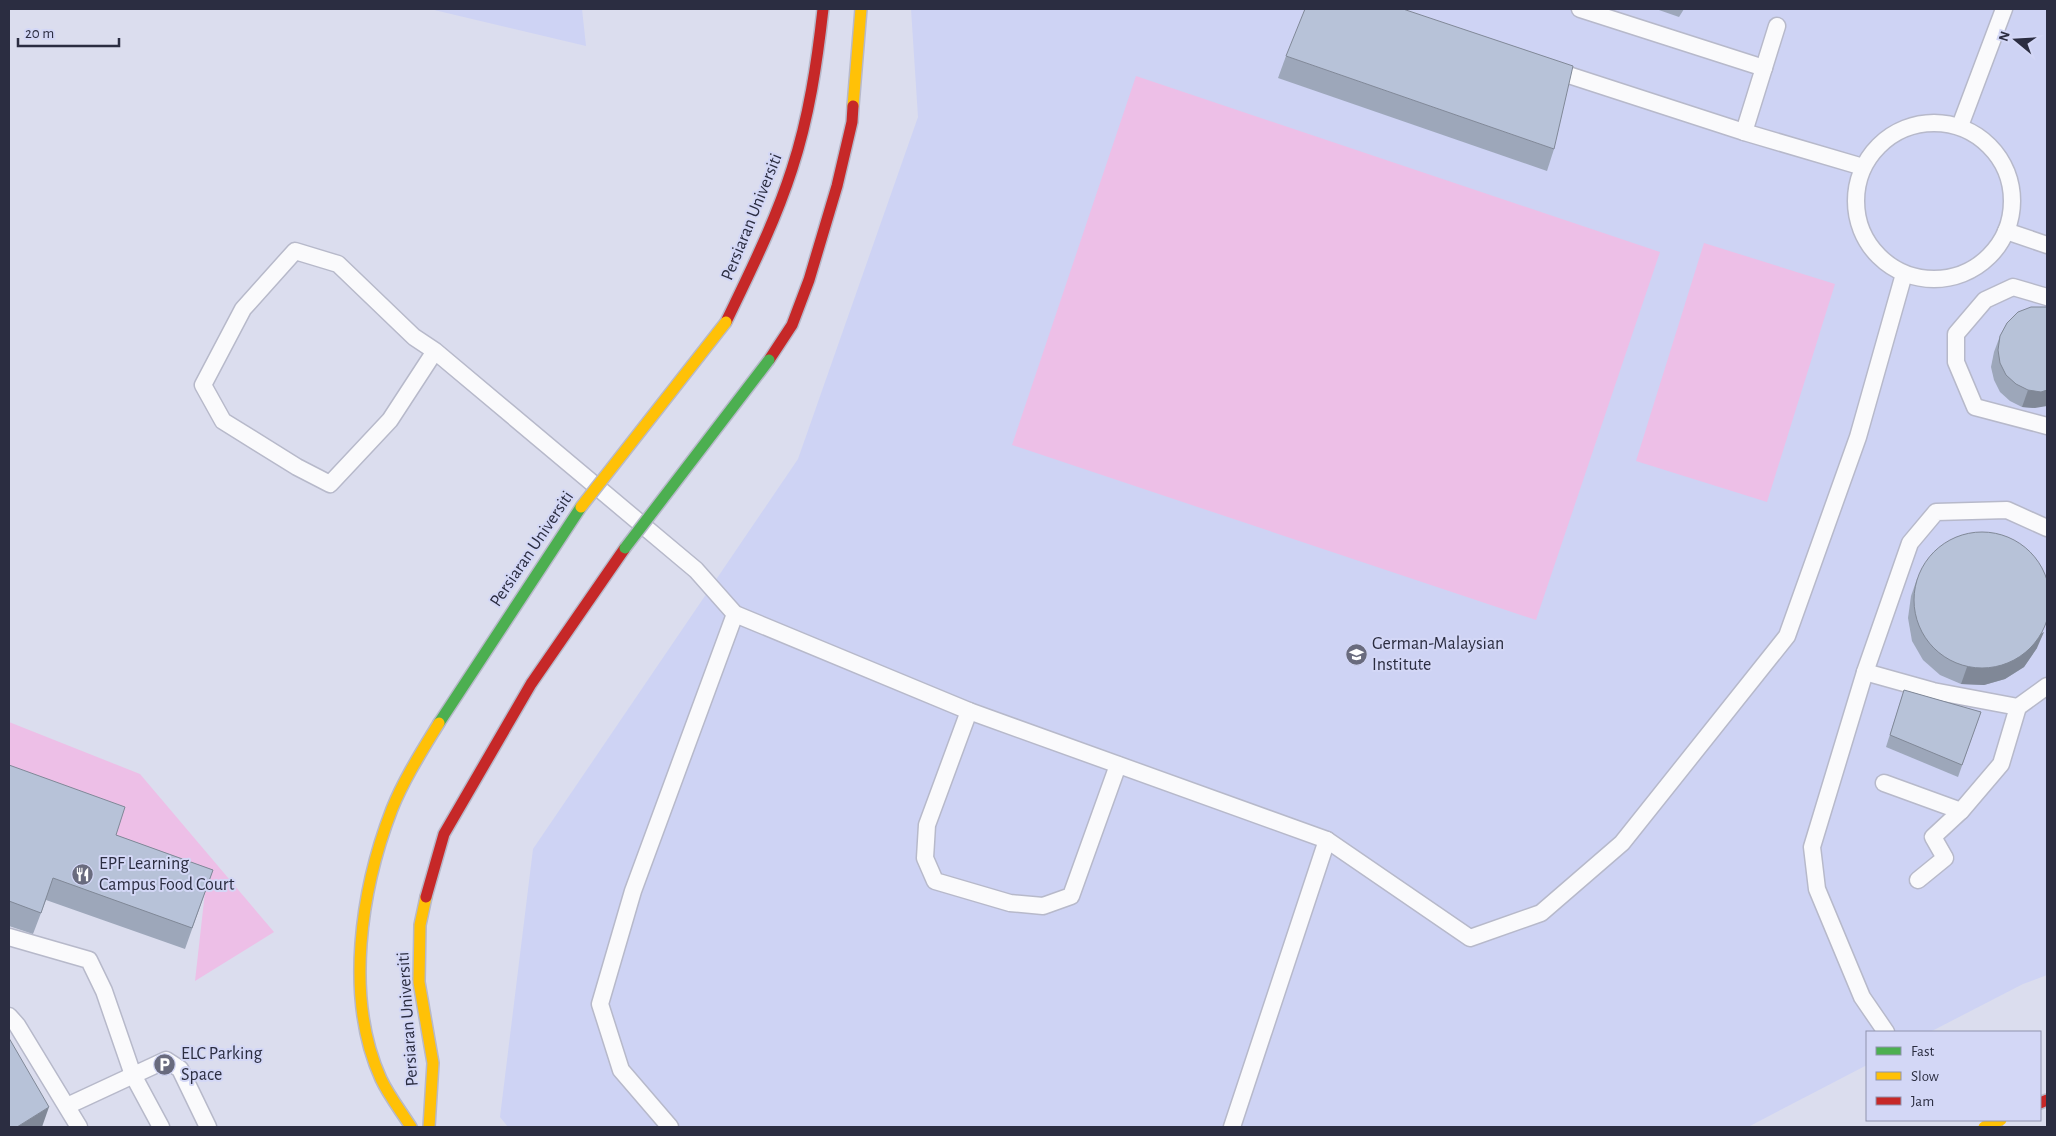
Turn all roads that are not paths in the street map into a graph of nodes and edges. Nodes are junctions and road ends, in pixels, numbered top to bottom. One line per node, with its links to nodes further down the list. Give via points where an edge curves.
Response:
1 (822, 9): 37 (street, Persiaran Universiti, bridge, via 819,48 808,107 792,169 762,247 726,322 581,507 431,736 393,807 374,862 362,927 360,982 366,1028 378,1073)
2 (861, 9): 38 (street, Persiaran Universiti, bridge, via 852,122 837,186 792,325 769,360 625,548 531,684 444,834 420,925 420,982 432,1063)
3 (1580, 9): 7 (lane)
4 (2004, 9): 8 (lane)
5 (1777, 26): 7 (lane)
6 (1531, 63): 9 (lane)
7 (1764, 68): 9 (lane)
8 (1960, 126): 10 (lane, via 1932,121 1904,127 1879,143); 11 (lane, via 1982,138 1999,157 2010,181 2012,206)
9 (1744, 132): 10 (lane)
10 (1863, 167): 13 (lane, via 1855,192 1856,217 1866,242 1882,261)
11 (2006, 231): 12 (lane); 13 (lane, via 1993,252 1975,268 1953,278 1928,280)
12 (2047, 245)
13 (1904, 274): 26 (lane, via 1858,437 1787,636 1622,843 1541,913 1470,938)
14 (2047, 297): 16 (lane, via 2013,287 1986,300 1956,334 1956,362 1975,408)
15 (435, 351): 15 (lane, via 390,420 330,484 223,421 203,385 243,309 295,251 338,264 414,337); 18 (lane, via 696,570)
16 (2047, 426)
17 (2047, 528): 19 (lane, via 2007,510 1936,512 1910,543)
18 (735, 614): 22 (lane); 39 (lane, via 633,891 600,1004 621,1070)
19 (1866, 672): 21 (lane, via 1933,691); 30 (lane, via 1812,847 1817,889 1862,998)
20 (2047, 686): 21 (lane)
21 (2018, 707): 25 (lane, via 2001,764)
22 (969, 711): 23 (lane); 23 (lane, via 927,825 925,858 935,882 1010,903 1043,906 1071,896)
23 (1118, 764): 26 (lane)
24 (1884, 783): 25 (lane)
25 (1961, 811): 27 (lane, via 1932,837 1945,858)
26 (1327, 840): 40 (lane)
27 (1918, 880)
28 (9, 936): 31 (lane, via 89,960 104,991)
29 (9, 1016): 32 (lane)
30 (1885, 1031)
31 (133, 1075): 32 (lane); 35 (lane); 36 (lane, via 166,1060 180,1069)
32 (67, 1106): 34 (lane)
33 (1999, 1121): 41 (street, bridge)
34 (79, 1127)
35 (160, 1127)
36 (208, 1127)
37 (411, 1127)
38 (430, 1127)
39 (670, 1127)
40 (1232, 1127)
41 (1984, 1127)

